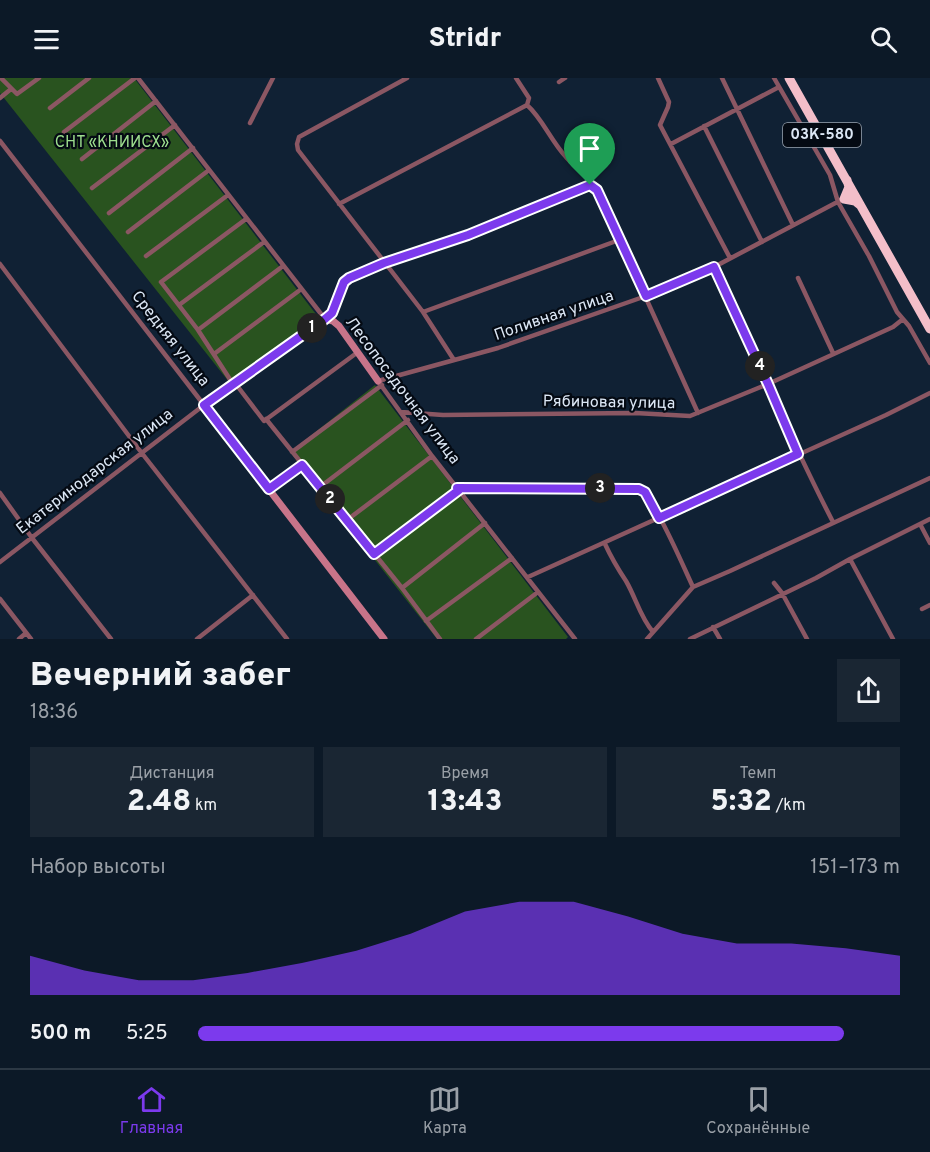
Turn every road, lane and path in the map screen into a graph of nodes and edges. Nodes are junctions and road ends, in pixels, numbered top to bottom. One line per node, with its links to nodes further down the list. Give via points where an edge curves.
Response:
1 (1, 78): 16 (street)
2 (39, 78): 16 (street, via 17,94)
3 (89, 78): 20 (street)
4 (136, 78): 18 (street, Лесопосадочная улица); 25 (street)
5 (273, 78): 22 (street)
6 (407, 78): 37 (street, via 299,137 298,150)
7 (516, 78): 19 (street, via 529,98)
8 (565, 78): 14 (street)
9 (658, 78): 27 (street, via 669,102 660,125)
10 (722, 78): 21 (street)
11 (774, 78): 15 (street)
12 (789, 78): 31 (highway, 03К-580)
13 (794, 78): 34 (highway, 03К-580)
14 (560, 82)
15 (779, 87): 21 (street); 36 (street)
16 (11, 89): 17 (street)
17 (0, 98)
18 (156, 101): 23 (street, Лесопосадочная улица); 29 (street)
19 (526, 105): 32 (street, via 555,145); 37 (street)
20 (50, 108)
21 (738, 109): 24 (street); 41 (street)
22 (250, 123)
23 (175, 125): 28 (street, Лесопосадочная улица); 33 (street)
24 (704, 126): 27 (street); 45 (street)
25 (64, 132)
26 (0, 141): 71 (street, Средняя улица)
27 (671, 144): 47 (street)
28 (193, 148): 30 (street, Лесопосадочная улица); 39 (street)
29 (82, 159)
30 (209, 170): 35 (street, Лесопосадочная улица); 42 (street)
31 (847, 178): 34 (highway, 03К-580); 36 (highway, via 849,187)
32 (592, 185): 43 (street); 48 (street, via 468,235)
33 (92, 188)
34 (857, 191): 36 (street, Поливная улица); 38 (highway, 03К-580); 59 (highway, 03К-580)
35 (228, 195): 40 (street, Лесопосадочная улица); 46 (street)
36 (841, 200): 38 (highway, via 855,201); 41 (street, Поливная улица); 58 (street)
37 (339, 204): 48 (street)
38 (863, 207): 60 (highway, 03К-580)
39 (109, 213)
40 (246, 219): 44 (street, Лесопосадочная улица); 55 (street, via 160,282)
41 (793, 225): 45 (street, Поливная улица)
42 (128, 232)
43 (620, 240): 54 (street); 56 (street)
44 (264, 242): 50 (street, Лесопосадочная улица); 55 (street)
45 (762, 242): 47 (street, Поливная улица)
46 (146, 256)
47 (730, 258): 51 (street, Поливная улица)
48 (384, 263): 56 (street); 57 (street, via 344,282 332,313)
49 (0, 264): 76 (street)
50 (283, 266): 53 (street, Лесопосадочная улица); 61 (street)
51 (714, 267): 54 (street, Поливная улица); 69 (street)
52 (798, 278): 63 (street)
53 (300, 290): 57 (street, Лесопосадочная улица); 64 (street)
54 (646, 296): 65 (street, Поливная улица, via 549,332); 73 (street)
55 (179, 305): 61 (street)
56 (423, 312): 65 (street)
57 (325, 319): 62 (street, Лесопосадочная улица, via 339,326); 67 (street, Екатеринодарская улица)
58 (903, 319): 63 (street, Рябиновая улица); 66 (street)
59 (930, 322)
60 (930, 329)
61 (198, 330): 64 (street)
62 (358, 352): 68 (street, Лесопосадочная улица); 74 (street)
63 (833, 353): 69 (street, Рябиновая улица)
64 (214, 354): 67 (street)
65 (454, 360): 68 (street, Поливная улица)
66 (930, 363)
67 (234, 383): 71 (street, Екатеринодарская улица); 74 (street)
68 (380, 383): 72 (street, Лесопосадочная улица); 77 (street)
69 (768, 384): 73 (street, Рябиновая улица); 78 (street)
70 (930, 393): 78 (street)
71 (204, 405): 76 (street, Екатеринодарская улица); 83 (street, Средняя улица)
72 (401, 412): 73 (street, Рябиновая улица, via 690,416); 75 (street, Лесопосадочная улица)
73 (698, 413)
74 (265, 420): 77 (street)
75 (408, 420): 79 (street, Лесопосадочная улица); 82 (street)
76 (141, 452): 92 (street, Екатеринодарская улица); 105 (street)
77 (292, 452): 80 (street)
78 (798, 454): 86 (street); 89 (street)
79 (432, 456): 84 (street, Лесопосадочная улица); 88 (street)
80 (302, 465): 82 (street); 83 (street)
81 (930, 478): 89 (street)
82 (320, 487): 88 (street)
83 (269, 489): 119 (street, Средняя улица)
84 (458, 489): 86 (street, via 639,489 645,492); 90 (street, Лесопосадочная улица); 95 (street)
85 (0, 493): 92 (street)
86 (659, 518): 94 (street); 101 (street)
87 (930, 519): 91 (street)
88 (347, 520): 95 (street)
89 (833, 522): 101 (street)
90 (485, 524): 96 (street, Лесопосадочная улица); 102 (street)
91 (920, 524): 93 (street); 97 (street)
92 (32, 538): 98 (street, Екатеринодарская улица); 116 (street)
93 (930, 543)
94 (605, 544): 99 (street); 111 (street)
95 (374, 554): 102 (street)
96 (512, 558): 99 (street, Лесопосадочная улица); 109 (street)
97 (850, 559): 104 (street); 126 (street)
98 (0, 562)
99 (528, 577): 103 (street, Лесопосадочная улица)
100 (774, 583): 104 (street)
101 (693, 586): 111 (street)
102 (402, 588): 109 (street)
103 (538, 592): 113 (street, Лесопосадочная улица); 121 (street)
104 (782, 593): 110 (street); 125 (street)
105 (253, 595): 117 (street); 118 (street)
106 (0, 598): 112 (street)
107 (930, 605): 108 (street)
108 (922, 609)
109 (426, 621): 120 (street)
110 (713, 627): 123 (street); 124 (street)
111 (653, 632): 122 (street)
112 (26, 633): 114 (street); 115 (street)
113 (573, 638)
114 (19, 639)
115 (31, 639)
116 (111, 639)
117 (197, 639)
118 (287, 639)
119 (384, 639)
120 (440, 639)
121 (476, 639)
122 (647, 639)
123 (690, 639)
124 (720, 639)
125 (807, 639)
126 (893, 639)

